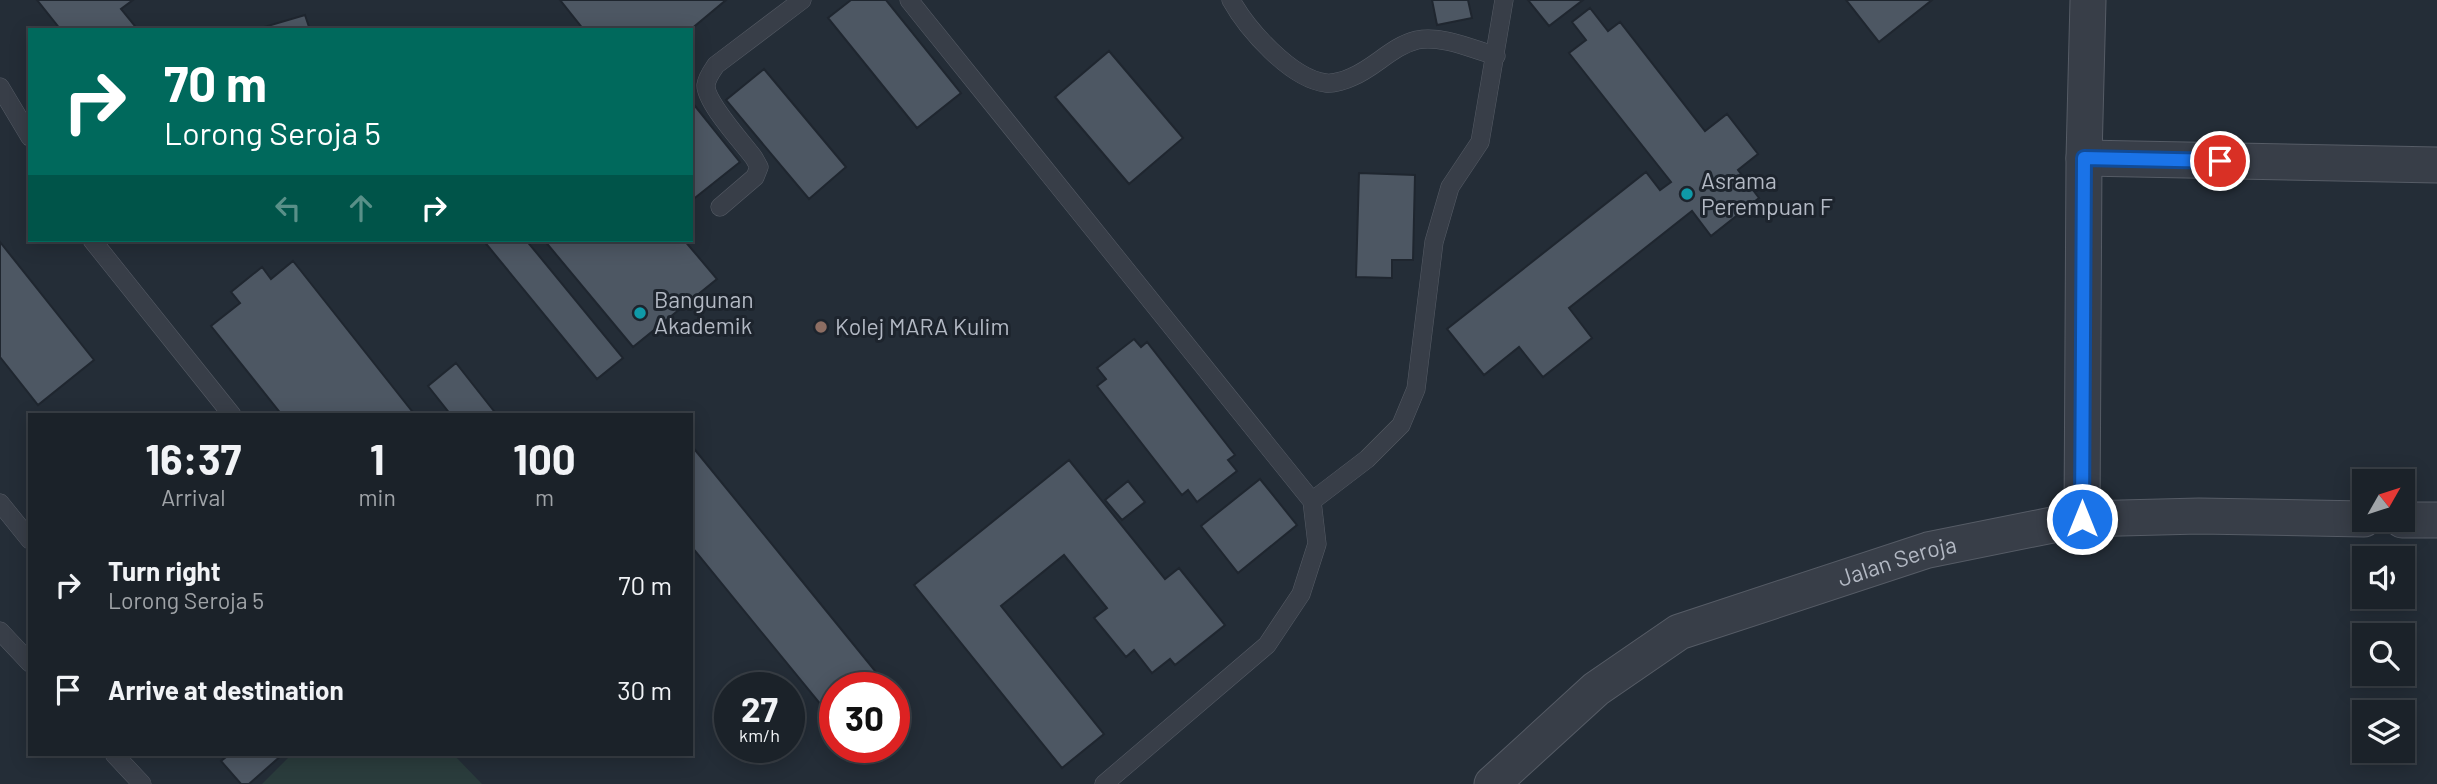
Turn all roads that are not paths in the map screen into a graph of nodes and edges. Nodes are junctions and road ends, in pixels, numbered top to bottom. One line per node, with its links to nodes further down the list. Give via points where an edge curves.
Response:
1 (802, 0): 12 (lane, via 709,75 705,87 711,102 759,167 755,177)
2 (909, 0): 15 (lane)
3 (1220, 0): 6 (lane)
4 (1504, 0): 7 (lane)
5 (2088, 0): 10 (street)
6 (1234, 6): 7 (lane, via 1282,60 1327,83 1349,79 1395,48 1419,40 1445,41)
7 (1496, 56): 15 (lane, via 1480,142 1450,187 1434,242 1416,389 1401,425 1367,459)
8 (0, 87): 9 (lane)
9 (28, 134)
10 (2084, 158): 11 (street); 17 (street)
11 (2437, 165)
12 (720, 207)
13 (94, 242): 14 (lane)
14 (230, 413)
15 (1312, 501): 26 (lane, via 1317,544 1301,594 1267,645)
16 (0, 503): 21 (lane)
17 (2082, 519): 18 (street, Jalan Seroja); 27 (street, Jalan Seroja, via 1928,550 1679,632 1596,690)
18 (2352, 519)
19 (2415, 520): 20 (street)
20 (2437, 520)
21 (28, 538)
22 (0, 631): 23 (lane)
23 (28, 661)
24 (116, 756): 25 (lane)
25 (142, 784)
26 (1104, 784)
27 (1492, 784)

